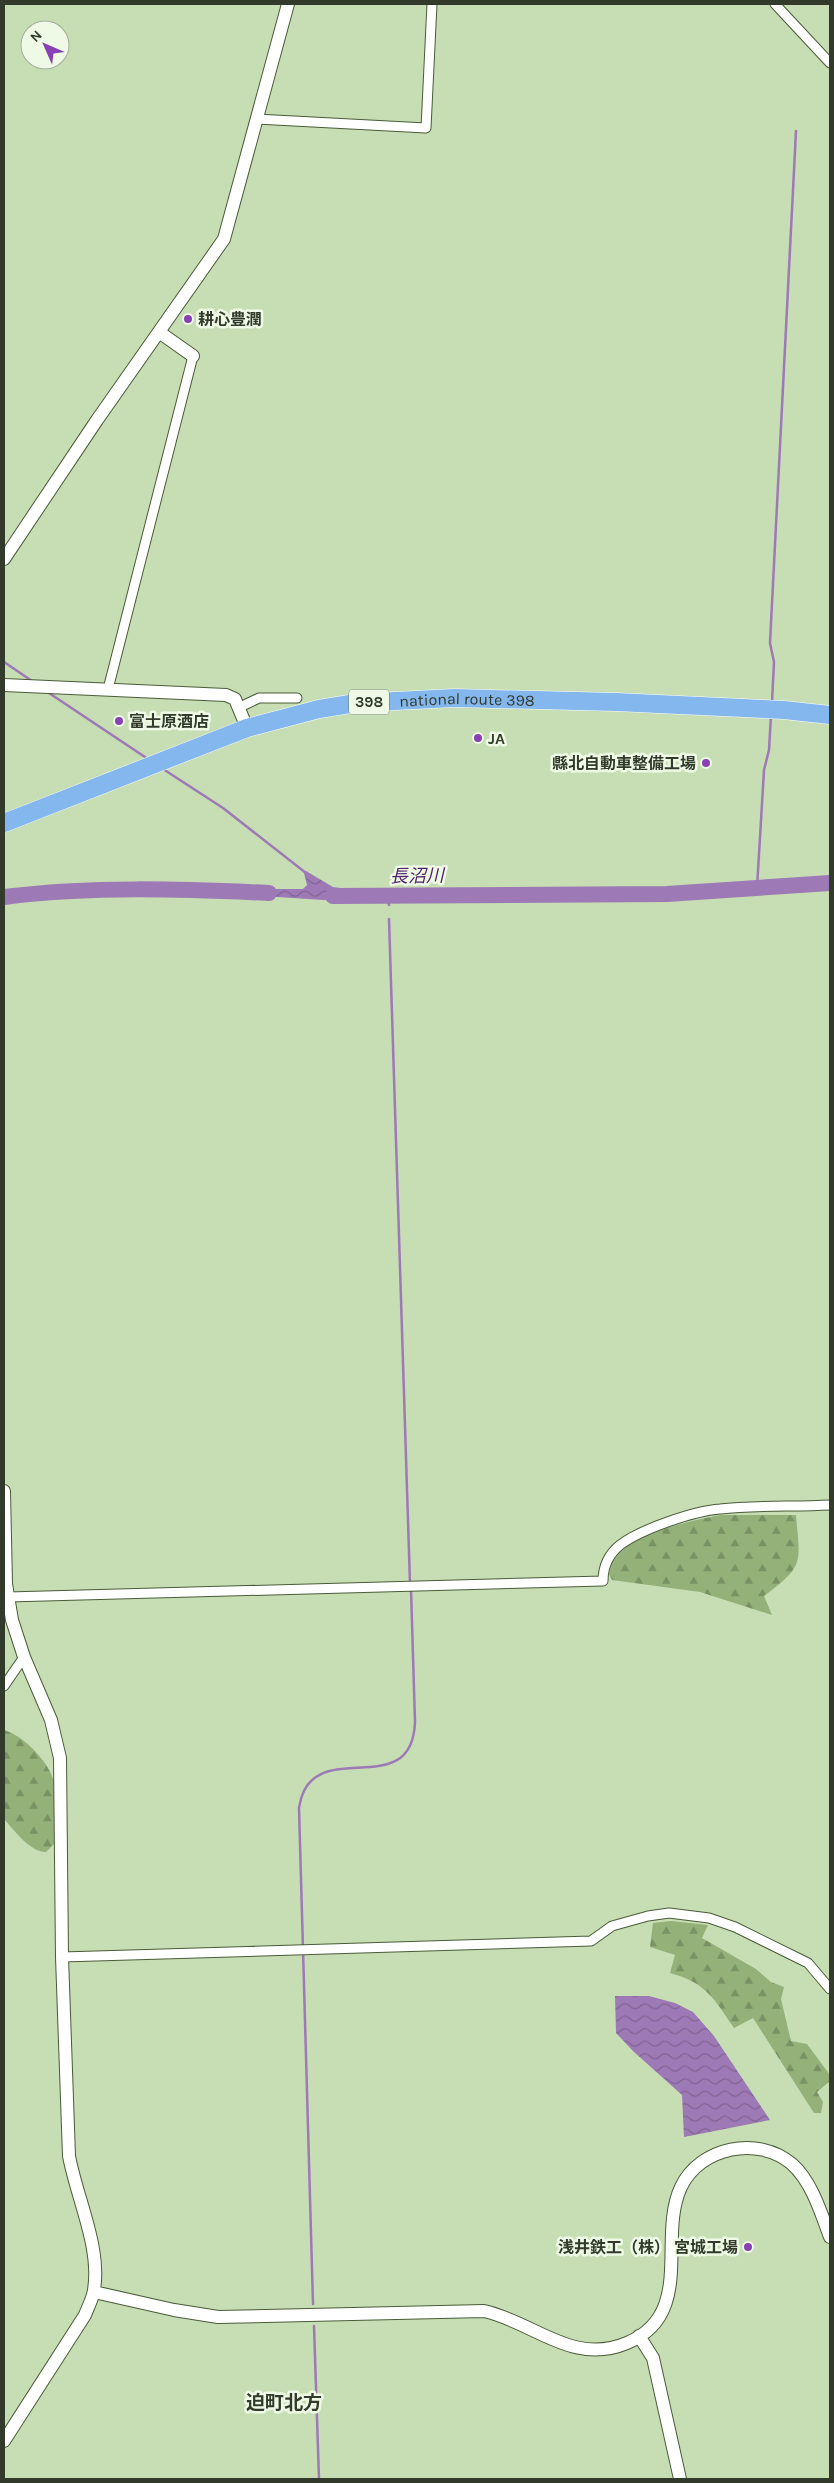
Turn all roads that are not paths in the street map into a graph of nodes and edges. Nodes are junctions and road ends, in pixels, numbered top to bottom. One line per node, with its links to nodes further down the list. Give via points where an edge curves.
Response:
1 (288, 4): 5 (street)
2 (432, 4): 5 (street, via 426,128)
3 (775, 4): 4 (street)
4 (830, 63)
5 (256, 119): 6 (street, via 224,239)
6 (159, 332): 7 (street); 8 (street)
7 (193, 356): 10 (street)
8 (4, 559)
9 (10, 685): 10 (street)
10 (108, 688): 12 (street, via 226,695 235,699)
11 (297, 698): 12 (street, via 259,698)
12 (240, 707): 14 (street)
13 (830, 715): 14 (highway, national route 398 / 398, via 616,702 420,698 318,709)
14 (247, 728): 15 (highway, national route 398 / 398)
15 (4, 823)
16 (4, 1491): 18 (street)
17 (830, 1505): 18 (street, via 721,1508 676,1520 621,1544 603,1570 603,1581)
18 (8, 1597): 19 (street)
19 (24, 1657): 20 (street); 21 (street, via 51,1720 60,1758)
20 (4, 1686)
21 (62, 1957): 22 (street, via 591,1942 612,1926 648,1916 676,1913 709,1918 808,1963); 24 (street, via 69,2156 91,2240 96,2277)
22 (830, 1990)
23 (830, 2238): 25 (street, via 814,2197 792,2164 778,2155 747,2147 717,2154 691,2173 681,2187 675,2206 670,2286 660,2314)
24 (94, 2292): 25 (street, via 218,2316 484,2311 511,2319 562,2345 586,2350 612,2348); 26 (street, via 72,2337)
25 (639, 2336): 27 (street, via 653,2358)
26 (4, 2441)
27 (680, 2479)

